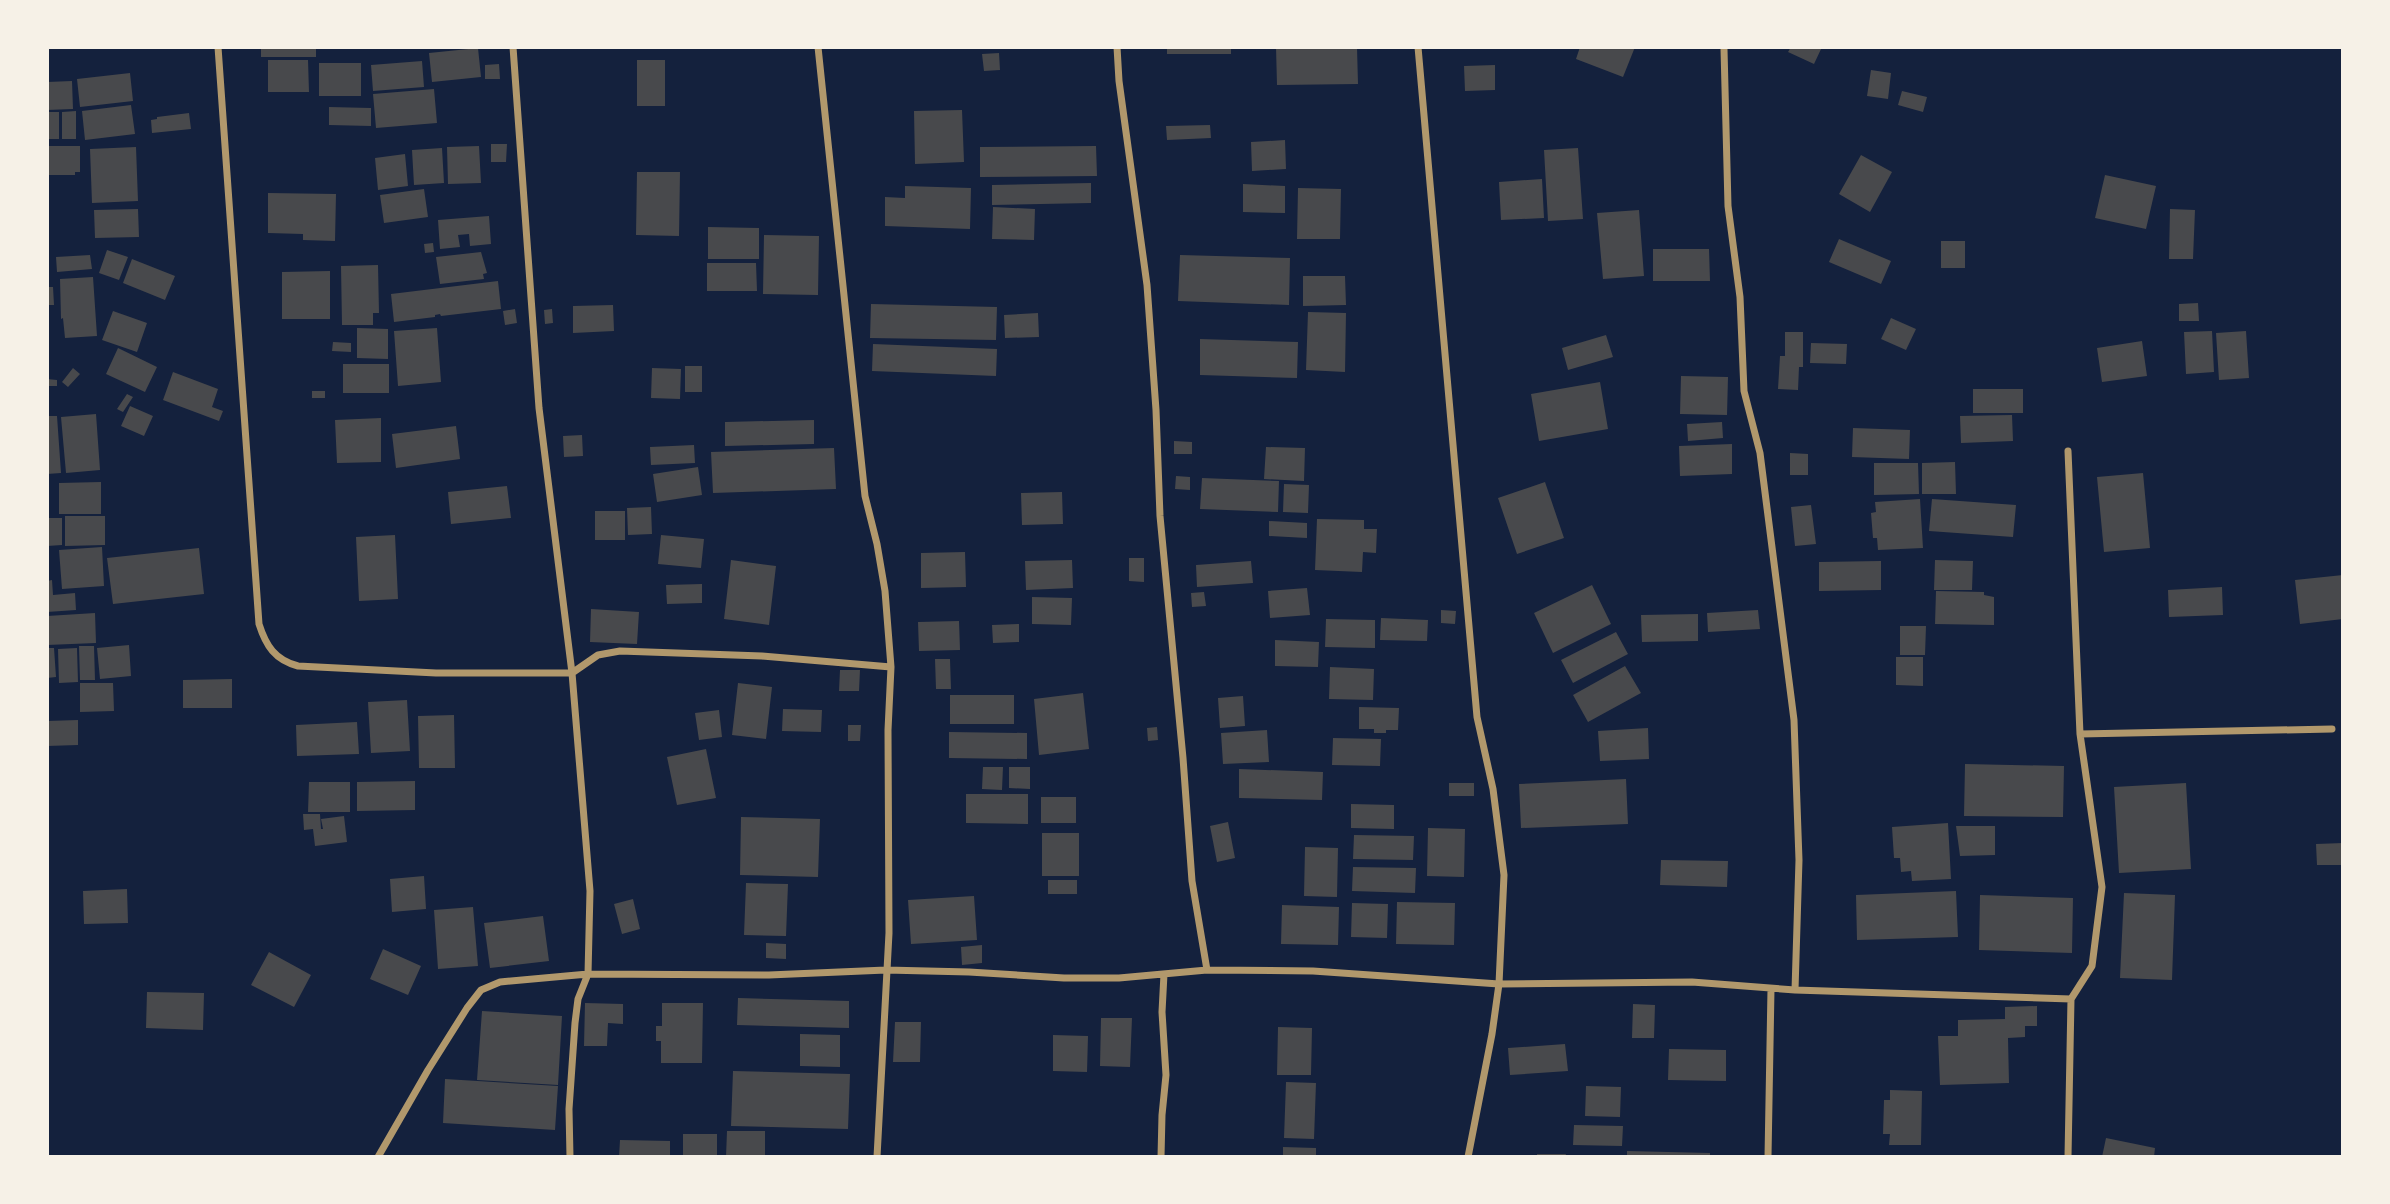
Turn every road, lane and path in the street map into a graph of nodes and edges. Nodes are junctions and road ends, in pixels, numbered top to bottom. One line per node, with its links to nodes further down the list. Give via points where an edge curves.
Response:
1 (218, 47): 9 (street, via 259,624 264,639 284,662 298,666)
2 (513, 47): 9 (street, via 539,408)
3 (818, 47): 8 (street, via 865,496 885,591)
4 (1117, 47): 13 (street, via 1147,285 1160,516 1192,881)
5 (1418, 47): 16 (street, via 1477,717 1493,789 1504,875)
6 (1724, 50): 18 (street, via 1728,206 1740,297 1744,391 1760,453 1794,720 1799,860)
7 (2068, 451): 11 (street)
8 (891, 667): 9 (street, via 620,651 598,656); 12 (street)
9 (572, 673): 14 (street, via 590,891)
10 (2332, 729): 11 (street)
11 (2080, 734): 19 (street, via 2102,887 2092,966)
12 (886, 970): 14 (street); 15 (street, via 1064,978); 22 (street)
13 (1207, 970): 15 (street); 16 (street, via 1313,971)
14 (588, 974): 20 (street, via 500,982 481,990); 21 (street, via 575,1023)
15 (1164, 974): 23 (street, via 1166,1076)
16 (1499, 984): 17 (street, via 1692,982); 24 (street)
17 (1771, 989): 18 (street); 25 (street)
18 (1795, 990): 19 (street)
19 (2071, 999): 26 (street)
20 (378, 1157)
21 (570, 1157)
22 (877, 1157)
23 (1161, 1157)
24 (1468, 1157)
25 (1768, 1157)
26 (2068, 1157)

